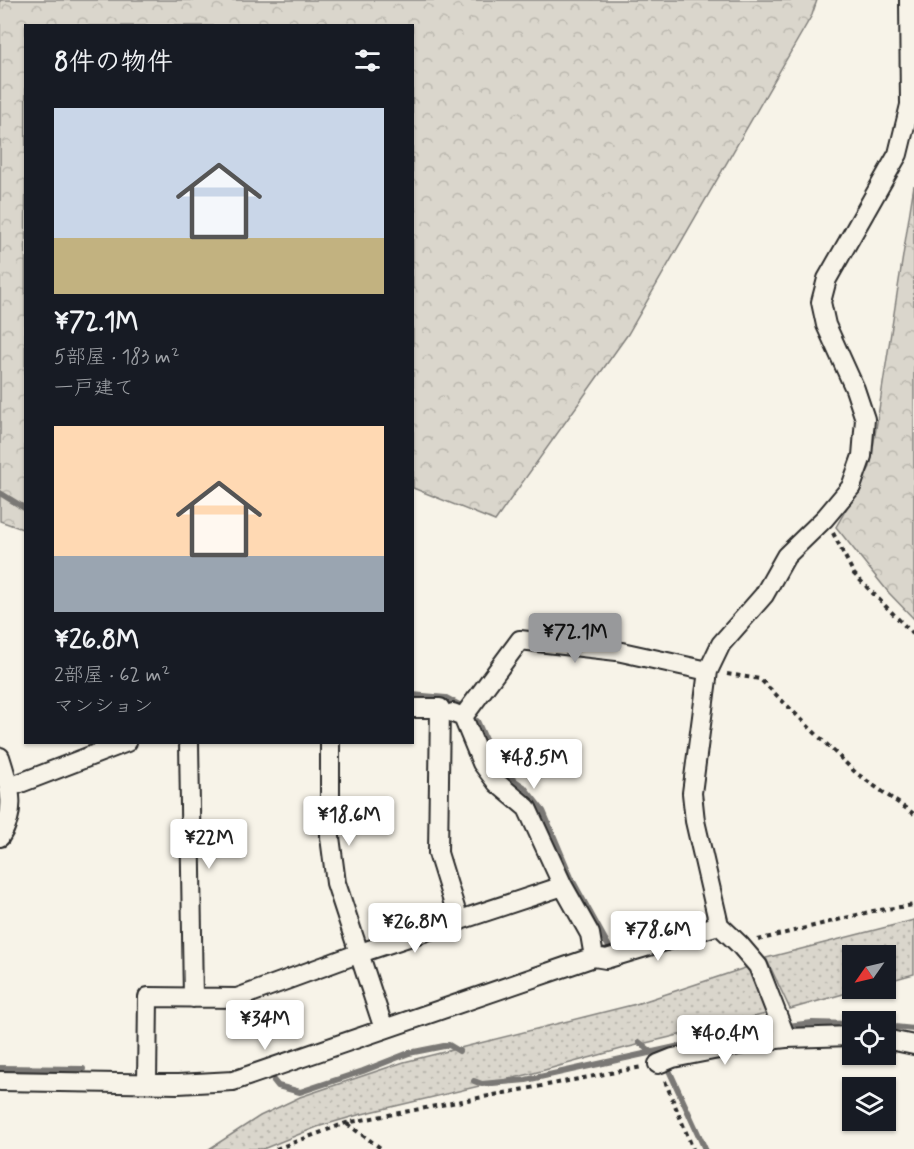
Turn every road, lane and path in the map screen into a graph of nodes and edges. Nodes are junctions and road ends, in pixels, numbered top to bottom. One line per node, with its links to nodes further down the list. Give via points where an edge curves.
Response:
1 (909, 0): 2 (street, via 909,105 898,154 827,279 821,302 826,325 865,419 862,456 851,487)
2 (825, 518): 3 (path, via 854,574); 4 (street, via 786,556 764,595 721,644)
3 (914, 635)
4 (708, 671): 7 (street, via 616,651 520,640); 13 (path, via 760,678 856,773); 18 (street, via 692,793 694,821)
5 (414, 708): 6 (street)
6 (440, 708): 7 (street); 17 (street, via 438,853)
7 (463, 717): 15 (street, via 482,763 497,783 527,808)
8 (122, 744): 12 (street)
9 (189, 744): 22 (street)
10 (330, 744): 20 (street, via 330,837 336,883)
11 (0, 757): 12 (street)
12 (10, 787): 14 (street, via 6,828)
13 (914, 814)
14 (0, 837)
15 (563, 886): 17 (street); 21 (street, via 590,934)
16 (914, 905): 19 (path, via 873,911)
17 (459, 921): 20 (street)
18 (719, 925): 19 (street); 21 (street, via 606,959)
19 (741, 945): 24 (street, via 758,966)
20 (360, 953): 22 (street, via 237,998); 23 (street)
21 (594, 957): 23 (street)
22 (193, 998): 30 (street, via 148,997)
23 (384, 1029): 30 (street, via 233,1081)
24 (783, 1029): 25 (street); 28 (street)
25 (842, 1035)
26 (896, 1041): 27 (street)
27 (914, 1045)
28 (658, 1064): 31 (path); 34 (path)
29 (0, 1081): 30 (street)
30 (147, 1083)
31 (346, 1123): 32 (path); 33 (path)
32 (276, 1149)
33 (382, 1149)
34 (693, 1149)

